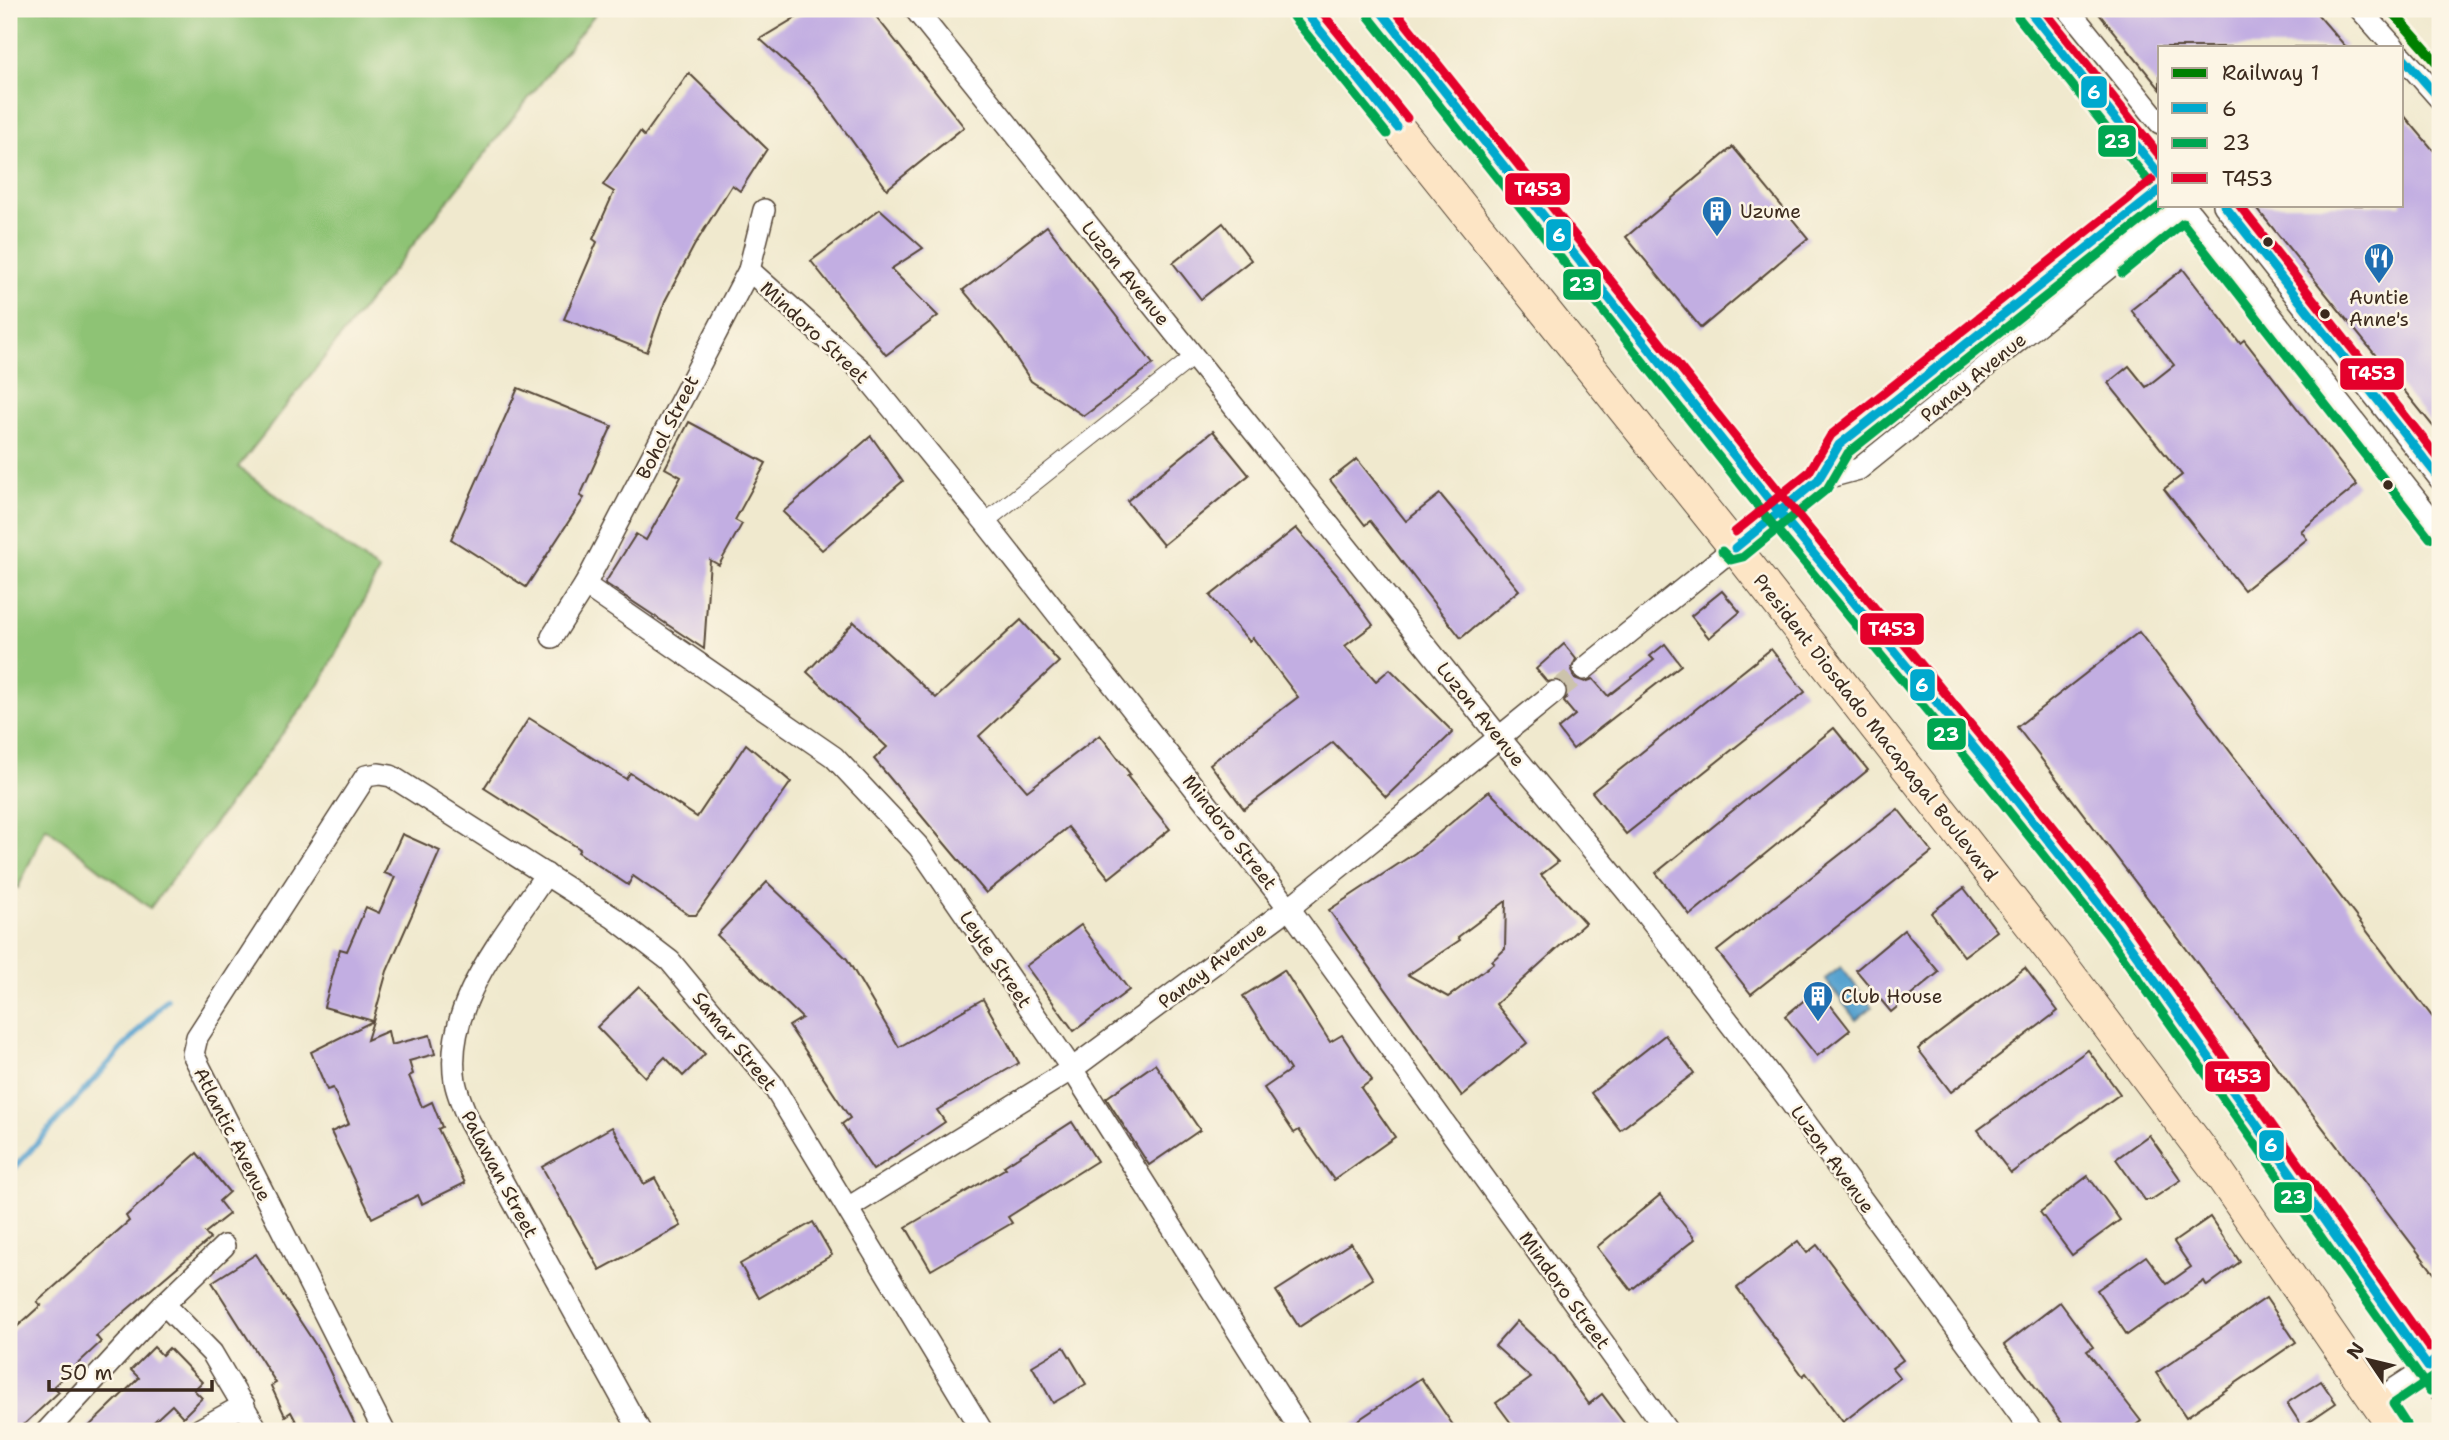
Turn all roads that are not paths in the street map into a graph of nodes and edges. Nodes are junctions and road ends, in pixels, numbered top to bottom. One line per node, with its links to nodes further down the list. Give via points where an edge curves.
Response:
1 (915, 9): 18 (street, Luzon Avenue)
2 (1303, 9): 24 (main road, President Diosdado Macapagal Boulevard)
3 (1379, 9): 21 (main road)
4 (2028, 9): 11 (street)
5 (2068, 9): 10 (street)
6 (2360, 9): 7 (street)
7 (2393, 46)
8 (2404, 57): 9 (street)
9 (2440, 99)
10 (2158, 121)
11 (2158, 172)
12 (2158, 192): 20 (street, Panay Avenue, via 1839,445)
13 (2183, 206): 20 (street, Panay Avenue, via 1859,469)
14 (2185, 206): 23 (street)
15 (2225, 206): 19 (street)
16 (764, 210): 17 (street, Bohol Street)
17 (749, 270): 22 (street, Mindoro Street, via 861,370); 25 (street, Bohol Street)
18 (1193, 357): 22 (street); 29 (street, Luzon Avenue)
19 (2440, 479)
20 (1818, 480): 21 (street, Panay Avenue)
21 (1779, 512): 24 (street, Panay Avenue); 37 (main road, via 2116,926)
22 (985, 522): 32 (street, Mindoro Street)
23 (2440, 530)
24 (1735, 548): 27 (street, Panay Avenue); 38 (main road, President Diosdado Macapagal Boulevard, via 2219,1172)
25 (585, 585): 26 (street, Bohol Street); 33 (street, Leyte Street, via 834,757 919,847)
26 (552, 637)
27 (1584, 669)
28 (1555, 692): 29 (street, Panay Avenue)
29 (1499, 737): 32 (street, Panay Avenue); 48 (street, Luzon Avenue, via 1644,912 1783,1092)
30 (366, 776): 31 (street, Samar Street, via 391,776); 43 (street, Atlantic Avenue, via 197,1037 193,1055)
31 (546, 874): 34 (street, Samar Street, via 670,961 772,1084); 44 (street, Palawan Street, via 462,1012 453,1051 455,1083 469,1122)
32 (1289, 908): 33 (street, Panay Avenue); 47 (street, Mindoro Street)
33 (1072, 1069): 34 (street, Panay Avenue); 46 (street, Leyte Street)
34 (848, 1208): 45 (street, Samar Street)
35 (224, 1247): 36 (street)
36 (164, 1304): 39 (street, via 212,1353); 40 (street)
37 (2437, 1367): 38 (street)
38 (2376, 1401): 49 (main road, President Diosdado Macapagal Boulevard)
39 (244, 1405): 41 (street); 42 (street)
40 (47, 1431)
41 (197, 1431)
42 (257, 1431)
43 (384, 1431)
44 (640, 1431)
45 (982, 1431)
46 (1301, 1431)
47 (1667, 1431)
48 (2032, 1431)
49 (2396, 1431)

